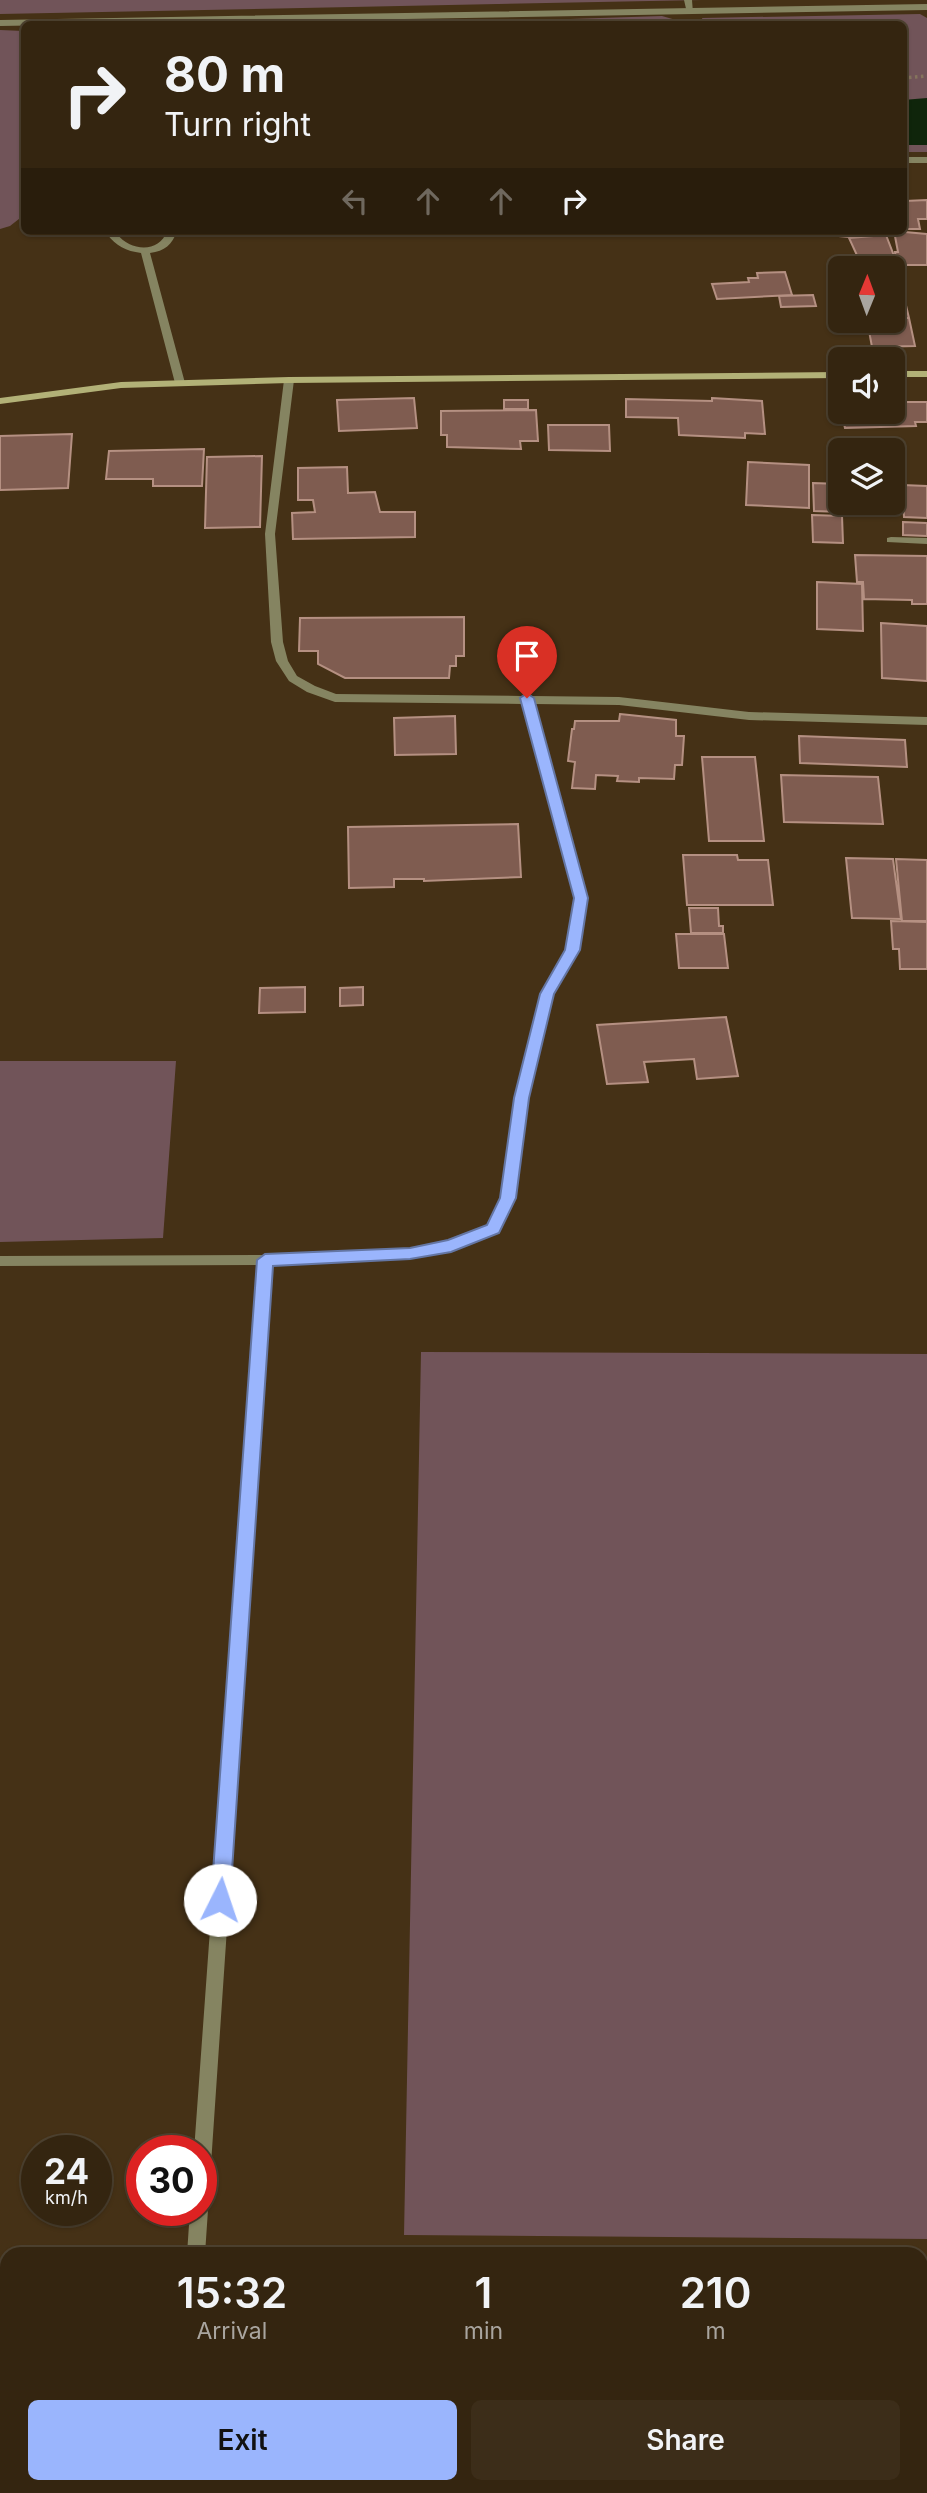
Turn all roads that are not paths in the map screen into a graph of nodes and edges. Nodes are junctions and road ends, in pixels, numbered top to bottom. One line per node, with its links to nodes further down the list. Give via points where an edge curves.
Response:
1 (688, 0): 3 (street)
2 (927, 7): 3 (street)
3 (690, 11): 4 (street)
4 (115, 21)
5 (0, 23): 6 (street)
6 (21, 23)
7 (907, 160): 8 (street)
8 (927, 160)
9 (113, 235): 11 (street, via 125,247)
10 (171, 235): 11 (street, via 165,245)
11 (145, 251): 16 (street)
12 (828, 374): 15 (street)
13 (905, 374): 14 (street)
14 (927, 374)
15 (289, 380): 16 (street); 20 (street, via 270,534 277,642 293,678 335,698)
16 (180, 383): 17 (street, via 121,385)
17 (0, 401)
18 (891, 540): 19 (street)
19 (927, 541)
20 (527, 698): 21 (street, via 619,701 749,716); 22 (street, via 581,898 573,950 547,994 522,1098 508,1198 493,1229 451,1246 410,1254)
21 (927, 721)
22 (265, 1260): 23 (street); 24 (street)
23 (0, 1261)
24 (204, 2135)
25 (198, 2226): 26 (street)
26 (196, 2247)

